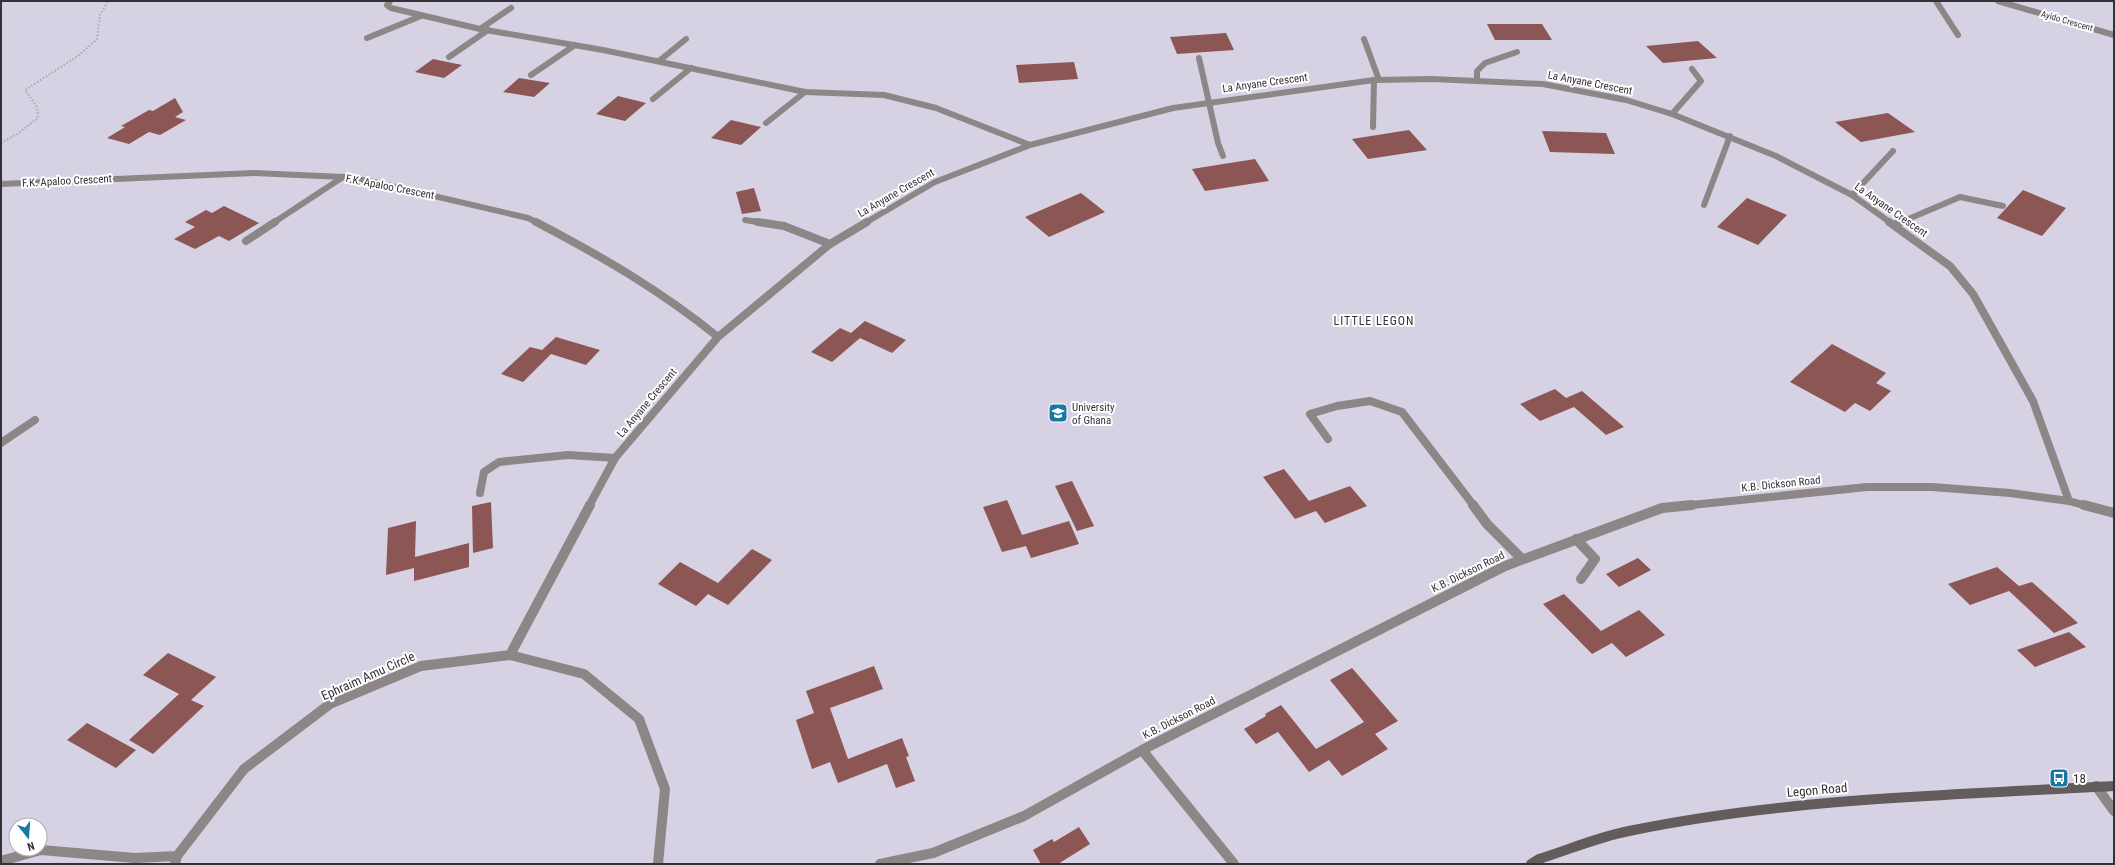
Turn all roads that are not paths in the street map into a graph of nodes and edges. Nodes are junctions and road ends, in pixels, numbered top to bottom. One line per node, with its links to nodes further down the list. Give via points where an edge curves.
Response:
1 (390, 1): 5 (street, via 387,5 391,8)
2 (1936, 1): 8 (street)
3 (1998, 1): 9 (street, Ayido Crescent)
4 (511, 8): 6 (street)
5 (421, 16): 6 (street); 10 (street)
6 (480, 29): 7 (street)
7 (488, 30): 13 (street); 15 (street)
8 (1958, 35)
9 (2114, 35)
10 (367, 38)
11 (686, 39): 17 (street)
12 (1364, 39): 21 (street)
13 (575, 45): 17 (street); 20 (street)
14 (1517, 52): 22 (street, via 1485,63 1477,71)
15 (449, 57)
16 (1199, 58): 25 (street)
17 (659, 61): 18 (street)
18 (691, 68): 23 (street); 24 (street)
19 (1692, 69): 26 (street, via 1701,81)
20 (531, 76)
21 (1377, 80): 22 (street, La Anyane Crescent); 25 (street, La Anyane Crescent); 28 (street)
22 (1477, 80): 26 (street, La Anyane Crescent, via 1543,84 1626,100)
23 (805, 92): 27 (street); 30 (street, via 884,95 936,108)
24 (653, 99)
25 (1209, 102): 30 (street, La Anyane Crescent, via 1173,108); 32 (street)
26 (1672, 114): 29 (street, La Anyane Crescent)
27 (766, 123)
28 (1373, 127)
29 (1730, 136): 35 (street, La Anyane Crescent, via 1776,156); 36 (street)
30 (1030, 145): 41 (street, La Anyane Crescent, via 935,182)
31 (1893, 151): 35 (street)
32 (1222, 156)
33 (343, 177): 34 (street, F.K. Apaloo Crescent, via 254,173); 40 (street); 42 (street, F.K. Apaloo Crescent, via 528,218 604,258 681,307)
34 (1, 184)
35 (1852, 195): 39 (street, La Anyane Crescent)
36 (1704, 205)
37 (2003, 206): 39 (street, via 1960,197)
38 (745, 220): 41 (street, via 784,226)
39 (1894, 225): 48 (street, La Anyane Crescent, via 1950,266 1973,294 2033,401)
40 (246, 241)
41 (830, 244): 42 (street, La Anyane Crescent)
42 (718, 337): 46 (street, La Anyane Crescent)
43 (35, 420): 45 (street)
44 (1328, 439): 51 (street, via 1310,414 1337,406 1370,401 1402,412 1487,524)
45 (1, 443)
46 (615, 458): 47 (street, via 568,455 500,462 484,472); 53 (street, La Anyane Crescent)
47 (480, 493)
48 (2069, 501): 49 (street, K.B. Dickson Road); 50 (street, K.B. Dickson Road, via 1932,487 1867,487 1662,508)
49 (2114, 513)
50 (1576, 539): 51 (street, K.B. Dickson Road); 52 (street, via 1595,559)
51 (1522, 559): 54 (street, K.B. Dickson Road)
52 (1581, 579)
53 (510, 655): 58 (street, Ephraim Amu Circle, via 421,666 330,704 244,770); 60 (street, Ephraim Amu Circle, via 584,674 639,719 665,789)
54 (1142, 750): 61 (street, K.B. Dickson Road, via 1024,816 933,853); 62 (street)
55 (2096, 786): 56 (street, Legon Road); 57 (street); 63 (street, Legon Road, via 1871,799 1741,811 1627,830 1539,859)
56 (2114, 786)
57 (2114, 811)
58 (176, 860): 59 (street, via 41,850)
59 (1, 861)
60 (658, 864)
61 (880, 864)
62 (1234, 864)
63 (1531, 864)

